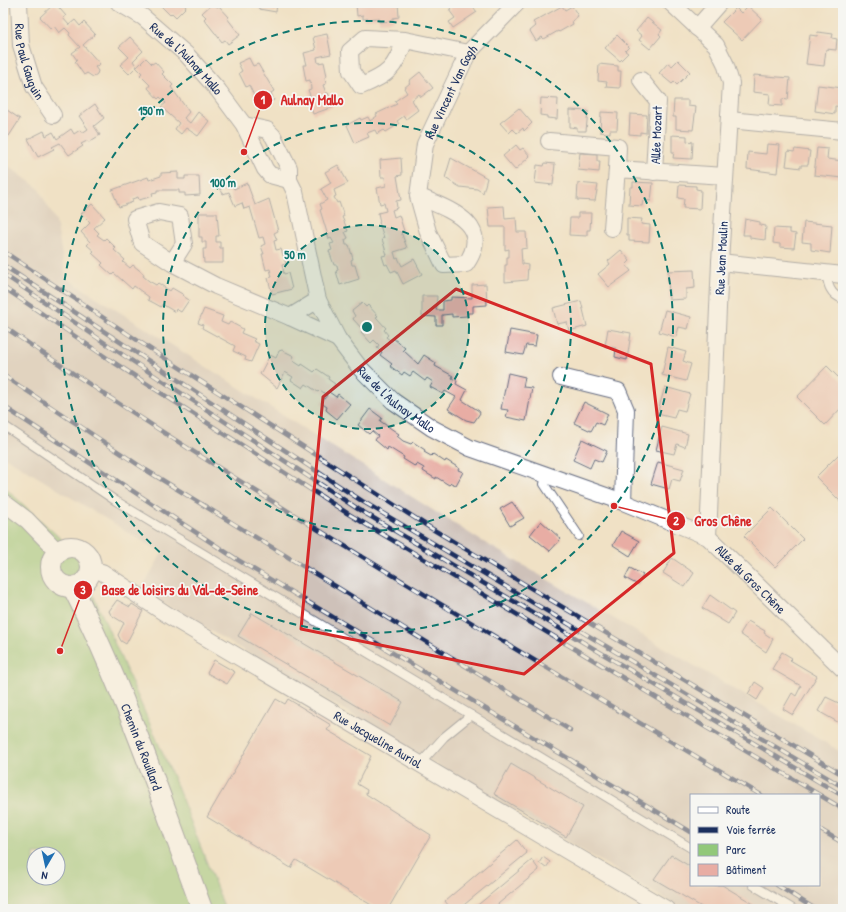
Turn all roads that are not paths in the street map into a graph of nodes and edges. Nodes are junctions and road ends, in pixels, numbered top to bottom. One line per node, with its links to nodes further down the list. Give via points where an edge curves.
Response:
1 (20, 3): 10 (street, Rue Paul Gauguin, via 21,45 34,87)
2 (516, 3): 8 (street, Rue Vincent Van Gogh)
3 (671, 3): 6 (street, Rue Jean Moulin)
4 (719, 3): 6 (street)
5 (123, 5): 12 (street, Rue de l'Aulnay Mallo, via 143,17 187,55)
6 (697, 28): 11 (street, Rue Jean Moulin, via 716,45 725,63 731,83)
7 (405, 40): 8 (street)
8 (468, 53): 19 (street, Rue Vincent Van Gogh, via 425,144)
9 (641, 80): 16 (street, Allée Mozart, via 658,101)
10 (53, 115)
11 (729, 120): 13 (street); 17 (street, Rue Jean Moulin)
12 (244, 125): 18 (street, Rue de l'Aulnay Mallo, via 270,176); 18 (street, Rue de l'Aulnay Mallo, via 267,130 273,136 289,168)
13 (843, 131)
14 (549, 141): 15 (street, via 618,147)
15 (617, 169): 16 (street, Allée Mozart); 20 (street)
16 (654, 172): 17 (street, Allée Mozart)
17 (726, 176): 21 (street, Rue Jean Moulin)
18 (289, 180): 26 (street, Rue de l'Aulnay Mallo, via 296,192)
19 (418, 196)
20 (612, 228)
21 (720, 262): 23 (street); 35 (street, Rue Jean Moulin)
22 (172, 264): 27 (street, via 216,286)
23 (826, 273): 24 (street); 25 (lane, via 828,286 834,295)
24 (843, 275)
25 (843, 299)
26 (318, 300): 27 (street); 28 (street, Rue de l'Aulnay Mallo)
27 (290, 317): 28 (street)
28 (338, 339): 31 (street, Rue de l'Aulnay Mallo, via 360,368 393,401 432,428 470,448)
29 (561, 377): 33 (street, via 618,391 626,410)
30 (3, 425): 40 (lane, via 116,501)
31 (547, 475): 33 (street, Rue de l'Aulnay Mallo); 34 (lane, via 544,484)
32 (3, 502): 36 (street, via 27,520)
33 (623, 502): 35 (street, Allée du Gros Chêne)
34 (579, 536)
35 (708, 536): 39 (street, Allée du Gros Chêne)
36 (58, 552): 37 (street, via 67,547 80,549 88,557); 38 (street, via 51,564 52,576 61,585)
37 (91, 570): 38 (street, via 85,582); 41 (street, Rue Jacqueline Auriol, via 102,572 171,617)
38 (73, 588): 44 (street, Chemin du Rouillard, via 132,721)
39 (843, 669)
40 (471, 715): 41 (lane, via 444,737); 42 (lane)
41 (420, 764): 45 (street, Rue Jacqueline Auriol)
42 (690, 847)
43 (755, 886): 46 (lane)
44 (202, 909)
45 (666, 909)
46 (793, 909)

